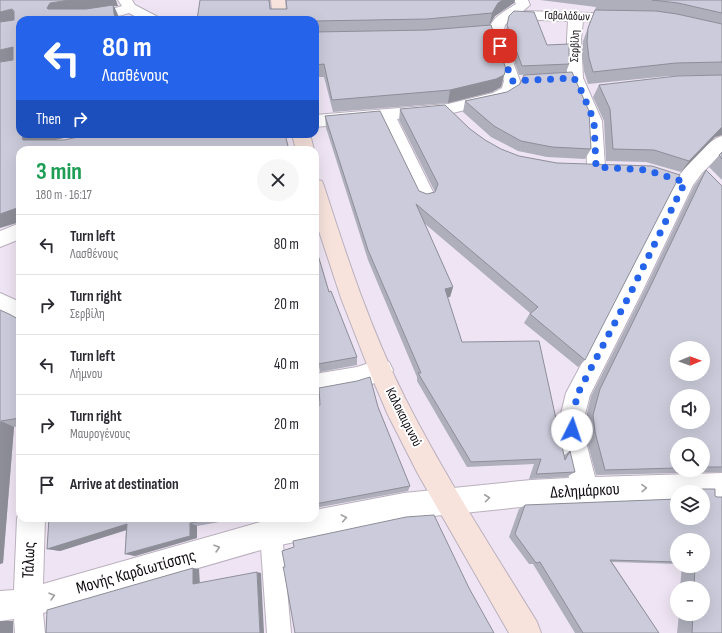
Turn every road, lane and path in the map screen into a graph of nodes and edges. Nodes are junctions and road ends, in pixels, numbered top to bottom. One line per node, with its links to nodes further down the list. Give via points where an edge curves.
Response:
1 (278, 0): 7 (main road)
2 (521, 0): 4 (street, via 523,5)
3 (128, 4): 5 (street, via 114,13); 6 (street)
4 (507, 15): 8 (street, Γαβαλάδων); 11 (street, via 488,32)
5 (92, 16)
6 (147, 16)
7 (280, 16)
8 (576, 17): 9 (street, Γαβαλάδων); 15 (street, Σερβίλη, via 574,39 580,85 594,121)
9 (637, 18)
10 (528, 80): 11 (lane)
11 (512, 81): 12 (street, via 508,92 454,114)
12 (386, 116): 13 (street); 16 (street)
13 (319, 121)
14 (722, 142): 25 (street, via 690,176 578,393 571,422 572,438)
15 (596, 168)
16 (426, 196)
17 (319, 199): 22 (main road, Καλοκαιρινού, via 342,276)
18 (16, 233): 19 (street)
19 (0, 239)
20 (0, 302): 21 (street)
21 (16, 311)
22 (380, 370): 23 (street, via 347,381); 26 (main road, Καλοκαιρινού)
23 (319, 384)
24 (722, 486): 25 (street, Δελημάρκου, one-way to 24)
25 (585, 490): 26 (street, Δελημάρκου, one-way to 25)
26 (448, 502): 28 (street, Μονής Καρδιωτίσσης, one-way to 26, via 404,506); 32 (main road, Καλοκαιρινού)
27 (30, 522): 29 (street, Τάλως)
28 (271, 533): 29 (street, Μονής Καρδιωτίσσης, one-way to 28); 31 (lane)
29 (14, 604): 30 (street, Τάλως)
30 (30, 633)
31 (279, 633)
32 (526, 633)

